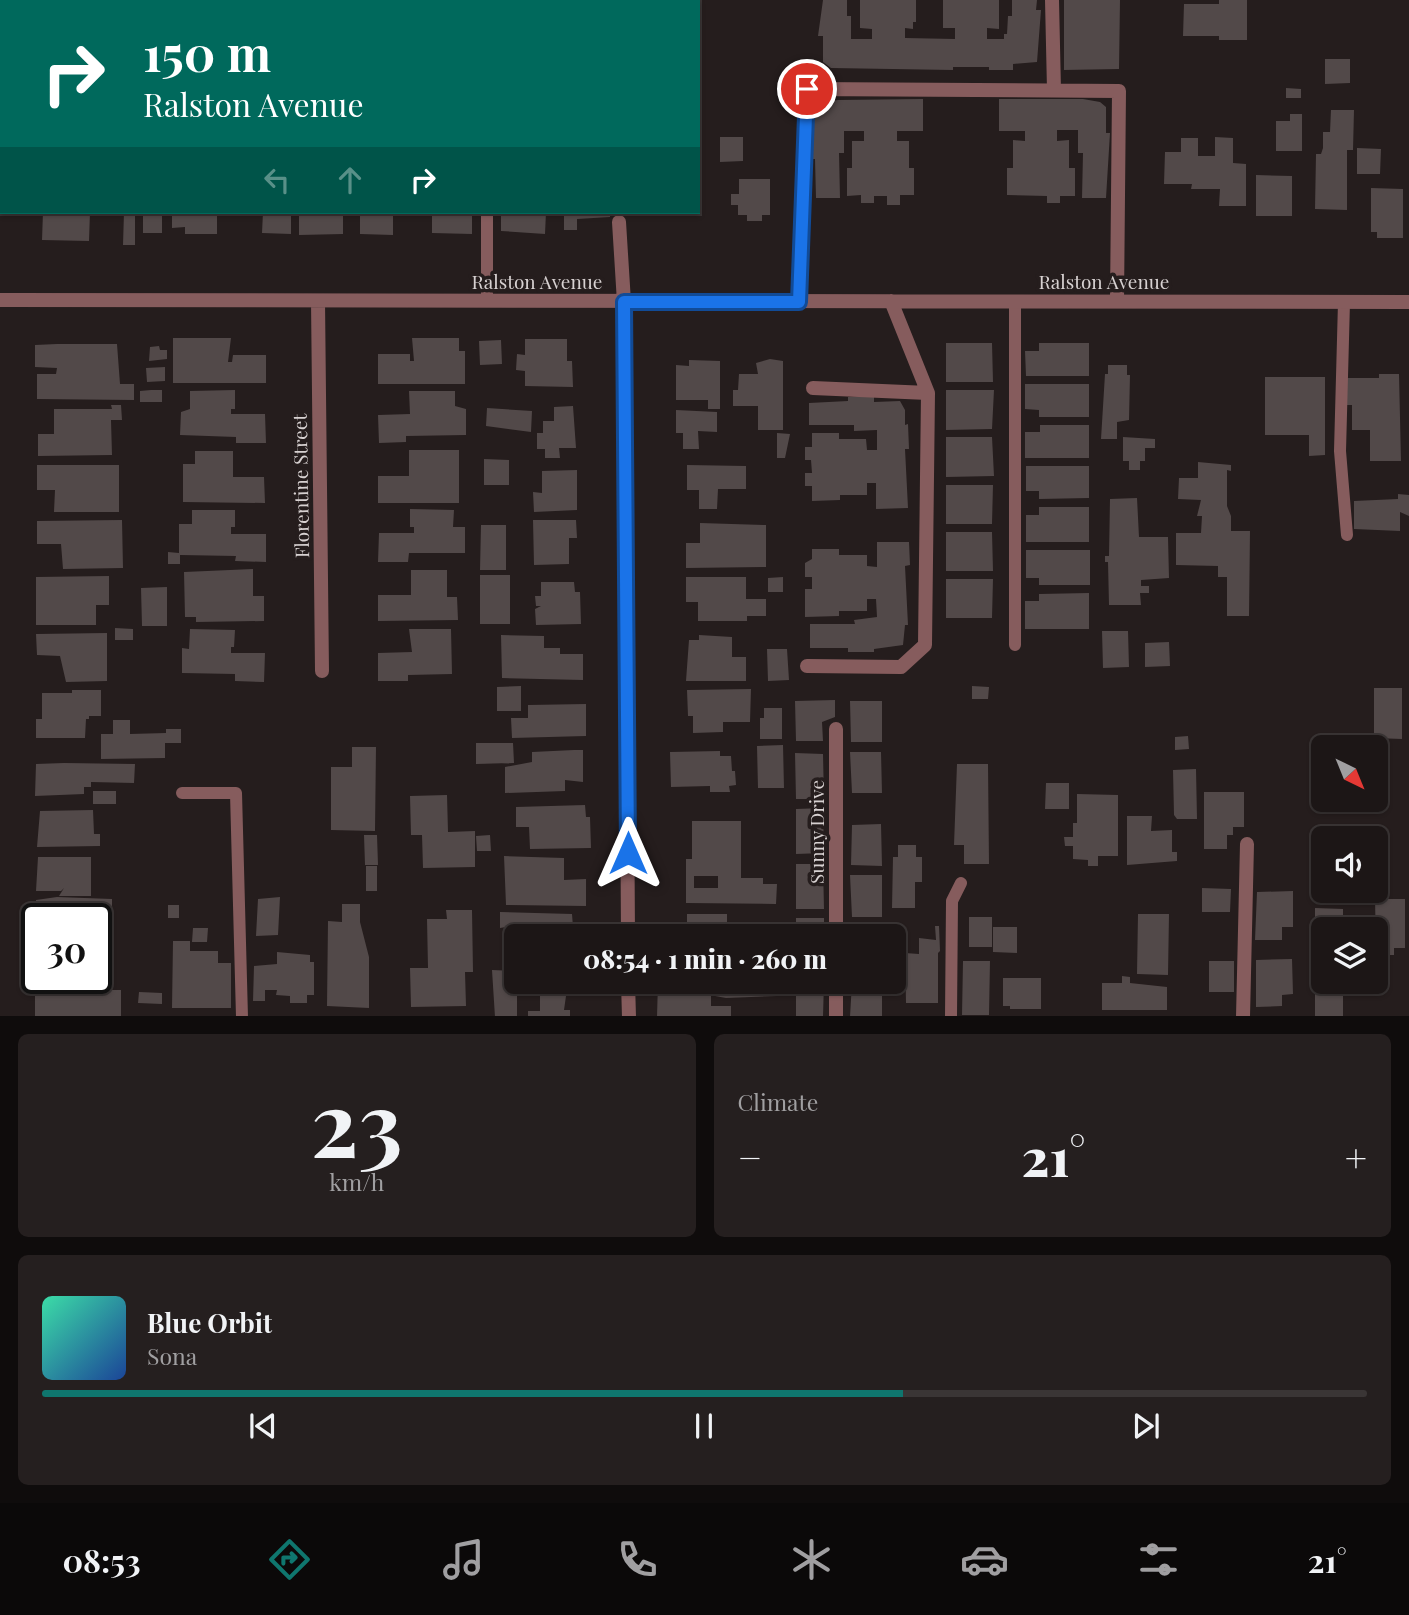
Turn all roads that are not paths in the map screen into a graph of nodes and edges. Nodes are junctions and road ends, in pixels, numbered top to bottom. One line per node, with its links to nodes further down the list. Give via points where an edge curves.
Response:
1 (1052, 0): 2 (street)
2 (1054, 90): 9 (street, via 807,89); 12 (street, via 1119,92)
3 (486, 214): 7 (lane)
4 (619, 222): 8 (street)
5 (0, 300): 6 (street, Ralston Avenue)
6 (318, 301): 7 (street, Ralston Avenue); 20 (street, Florentine Street)
7 (486, 301): 8 (street, Ralston Avenue)
8 (624, 302): 9 (street, Ralston Avenue); 25 (street)
9 (799, 302): 10 (street, Ralston Avenue)
10 (891, 302): 11 (street, Ralston Avenue); 16 (street)
11 (1014, 302): 12 (street, Ralston Avenue); 18 (lane)
12 (1117, 302): 13 (street, Ralston Avenue)
13 (1344, 302): 14 (street, Ralston Avenue); 17 (lane, via 1340,451)
14 (1409, 302)
15 (813, 388): 16 (street)
16 (928, 393): 19 (street, via 925,645 901,667)
17 (1347, 535)
18 (1015, 645)
19 (807, 666)
20 (322, 671)
21 (836, 729): 26 (street, Sunny Drive)
22 (182, 793): 29 (lane, via 236,793)
23 (1247, 844): 33 (street)
24 (961, 883): 32 (lane, via 952,901)
25 (628, 924)
26 (836, 924)
27 (628, 994): 30 (street)
28 (836, 994): 31 (street)
29 (242, 1016)
30 (629, 1016)
31 (836, 1016)
32 (951, 1016)
33 (1243, 1016)

